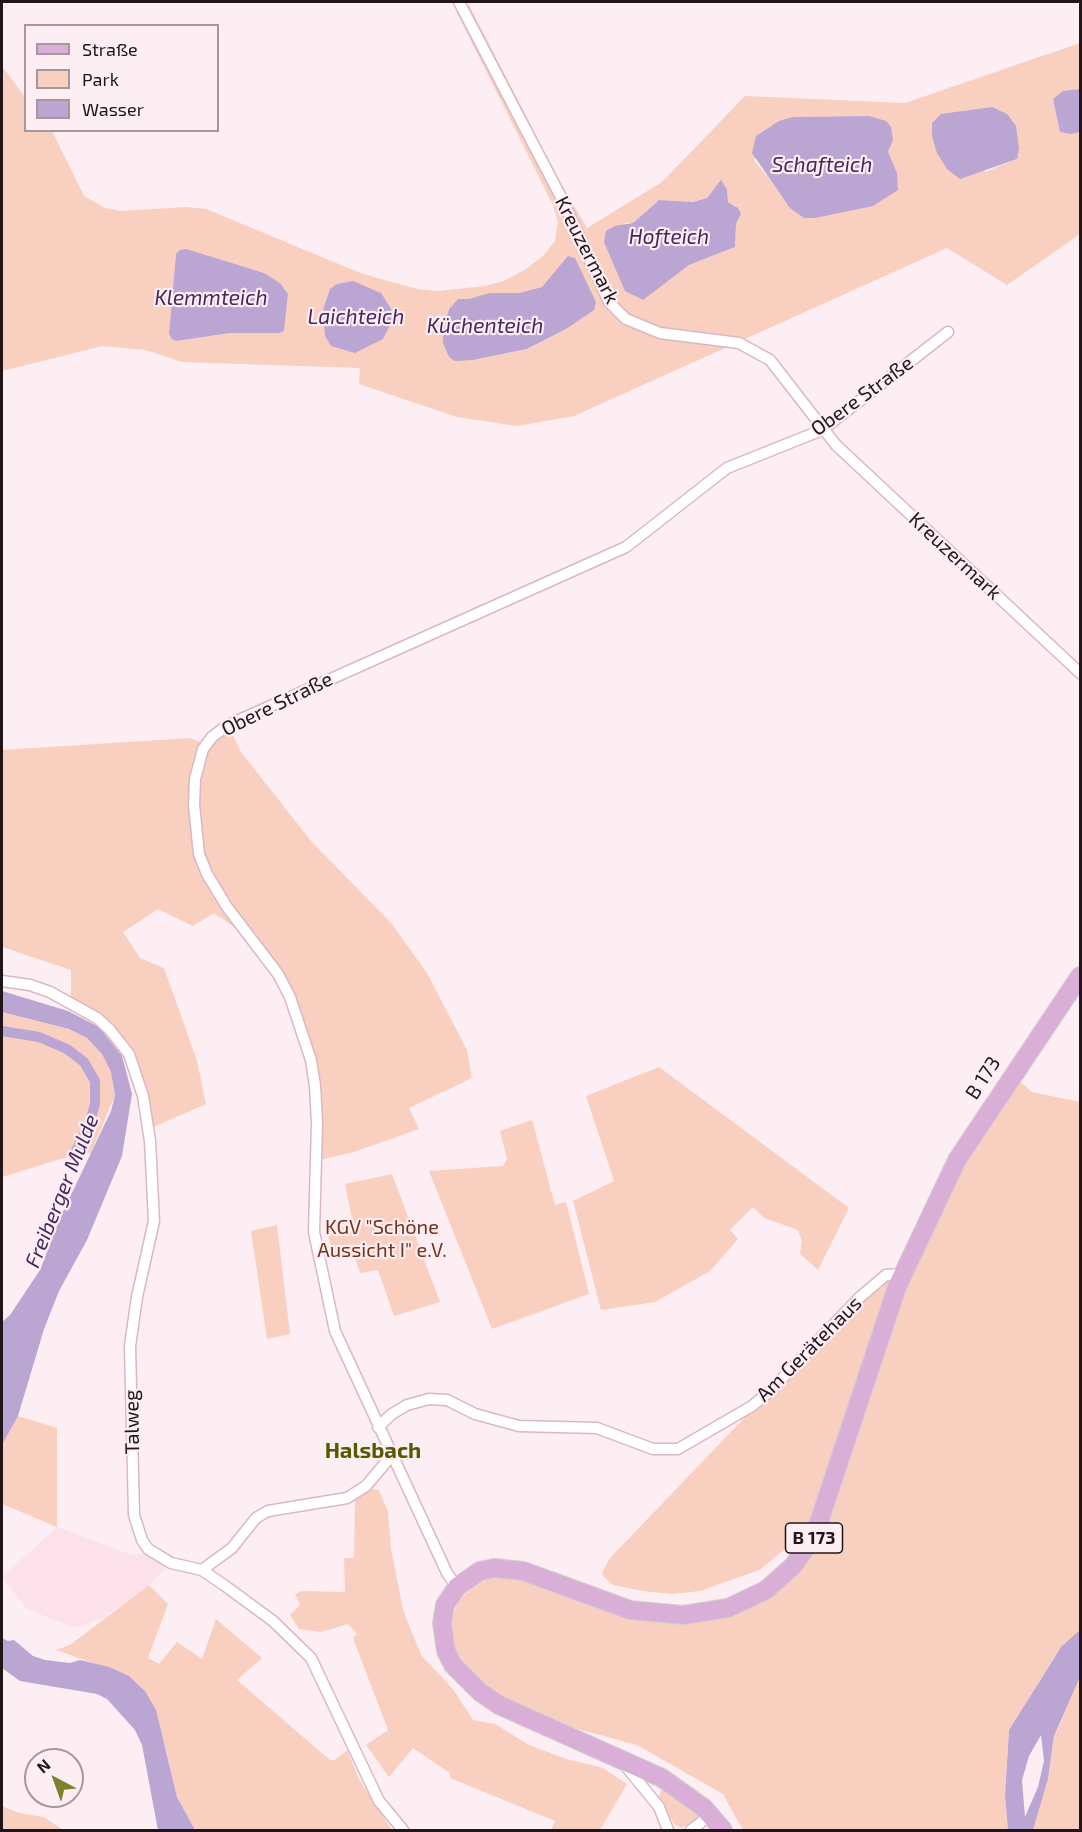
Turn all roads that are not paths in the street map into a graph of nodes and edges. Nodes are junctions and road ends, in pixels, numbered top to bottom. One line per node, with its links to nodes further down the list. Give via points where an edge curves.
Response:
1 (459, 2): 3 (street, Kreuzermark, via 563,201 609,302 626,319 660,333 738,343 770,360)
2 (948, 332): 3 (street, Obere Straße)
3 (822, 430): 4 (street, Kreuzermark); 8 (street, Obere Straße, via 727,468 626,547 228,725 203,749 195,779 194,805 199,854 227,907 278,974 301,1027 315,1086 314,1232 335,1331)
4 (1080, 674)
5 (1080, 976): 7 (main road, B 173 / B 173, via 957,1160)
6 (2, 981): 10 (street, Talweg, via 50,992 97,1018 129,1054 139,1078 150,1141 154,1221 130,1346 134,1515 148,1549 171,1563)
7 (902, 1274): 8 (street, Am Gerätehaus, via 886,1275 860,1297 761,1399 678,1449 653,1449 597,1428 519,1426 475,1414 447,1400 429,1399 407,1405); 11 (main road, B 173 / B 173, via 814,1537 794,1566 766,1590 728,1608 683,1614 630,1610 523,1571 480,1571)
8 (378, 1427): 9 (street, Obere Straße)
9 (392, 1455): 10 (street, via 366,1486 347,1498 268,1511 256,1518 232,1548); 11 (street, Obere Straße)
10 (202, 1570): 14 (street, Talweg, via 273,1621 311,1658 379,1801)
11 (457, 1587): 12 (main road, B 173 / B 173, via 445,1605 442,1623 453,1665 499,1705)
12 (619, 1758): 13 (main road, B 173 / B 173, via 662,1778); 15 (street, via 659,1807)
13 (711, 1815): 16 (street); 17 (main road, B 173 / B 173)
14 (403, 1830)
15 (669, 1830)
16 (692, 1830)
17 (723, 1830)

